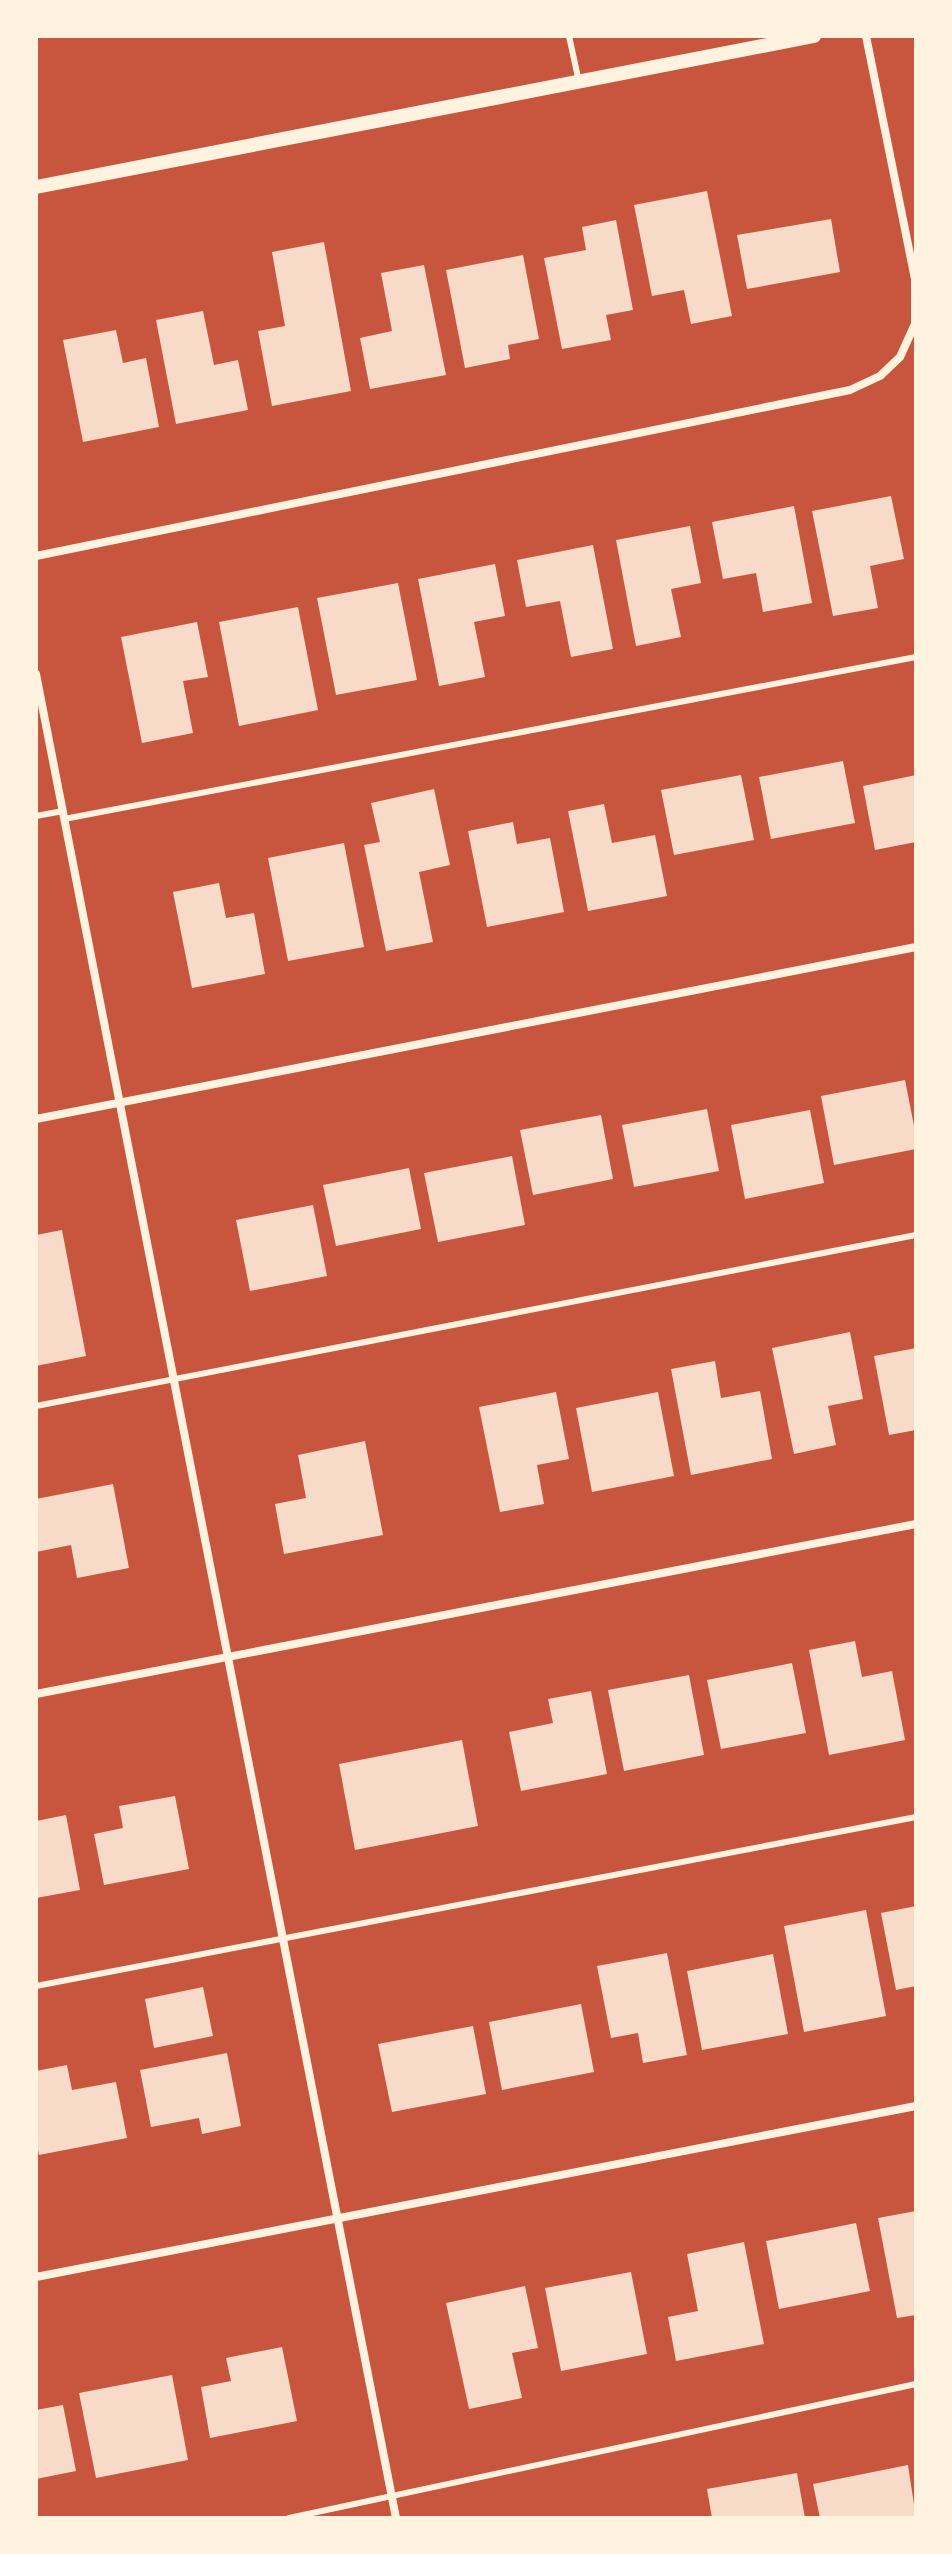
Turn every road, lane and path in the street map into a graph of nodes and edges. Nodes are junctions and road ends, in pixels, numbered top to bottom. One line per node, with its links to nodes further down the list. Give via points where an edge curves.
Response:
1 (569, 36): 4 (lane)
2 (814, 36): 4 (street)
3 (866, 36): 6 (street, via 915,279 915,324 900,357 880,376 850,390)
4 (579, 82): 5 (street)
5 (36, 187)
6 (36, 556)
7 (916, 657): 9 (lane)
8 (36, 674): 9 (street)
9 (63, 815): 10 (lane); 12 (street)
10 (36, 816)
11 (916, 947): 12 (street)
12 (120, 1103): 13 (street); 15 (street)
13 (36, 1119)
14 (916, 1235): 15 (lane)
15 (174, 1379): 16 (lane); 18 (street)
16 (36, 1406)
17 (916, 1524): 18 (street)
18 (228, 1656): 19 (street); 21 (street)
19 (36, 1694)
20 (916, 1817): 21 (lane)
21 (283, 1938): 22 (lane); 24 (street)
22 (36, 1986)
23 (916, 2106): 24 (street)
24 (338, 2218): 25 (street); 27 (street)
25 (36, 2277)
26 (916, 2384): 27 (lane)
27 (392, 2497): 28 (lane); 29 (street)
28 (289, 2518)
29 (396, 2518)

